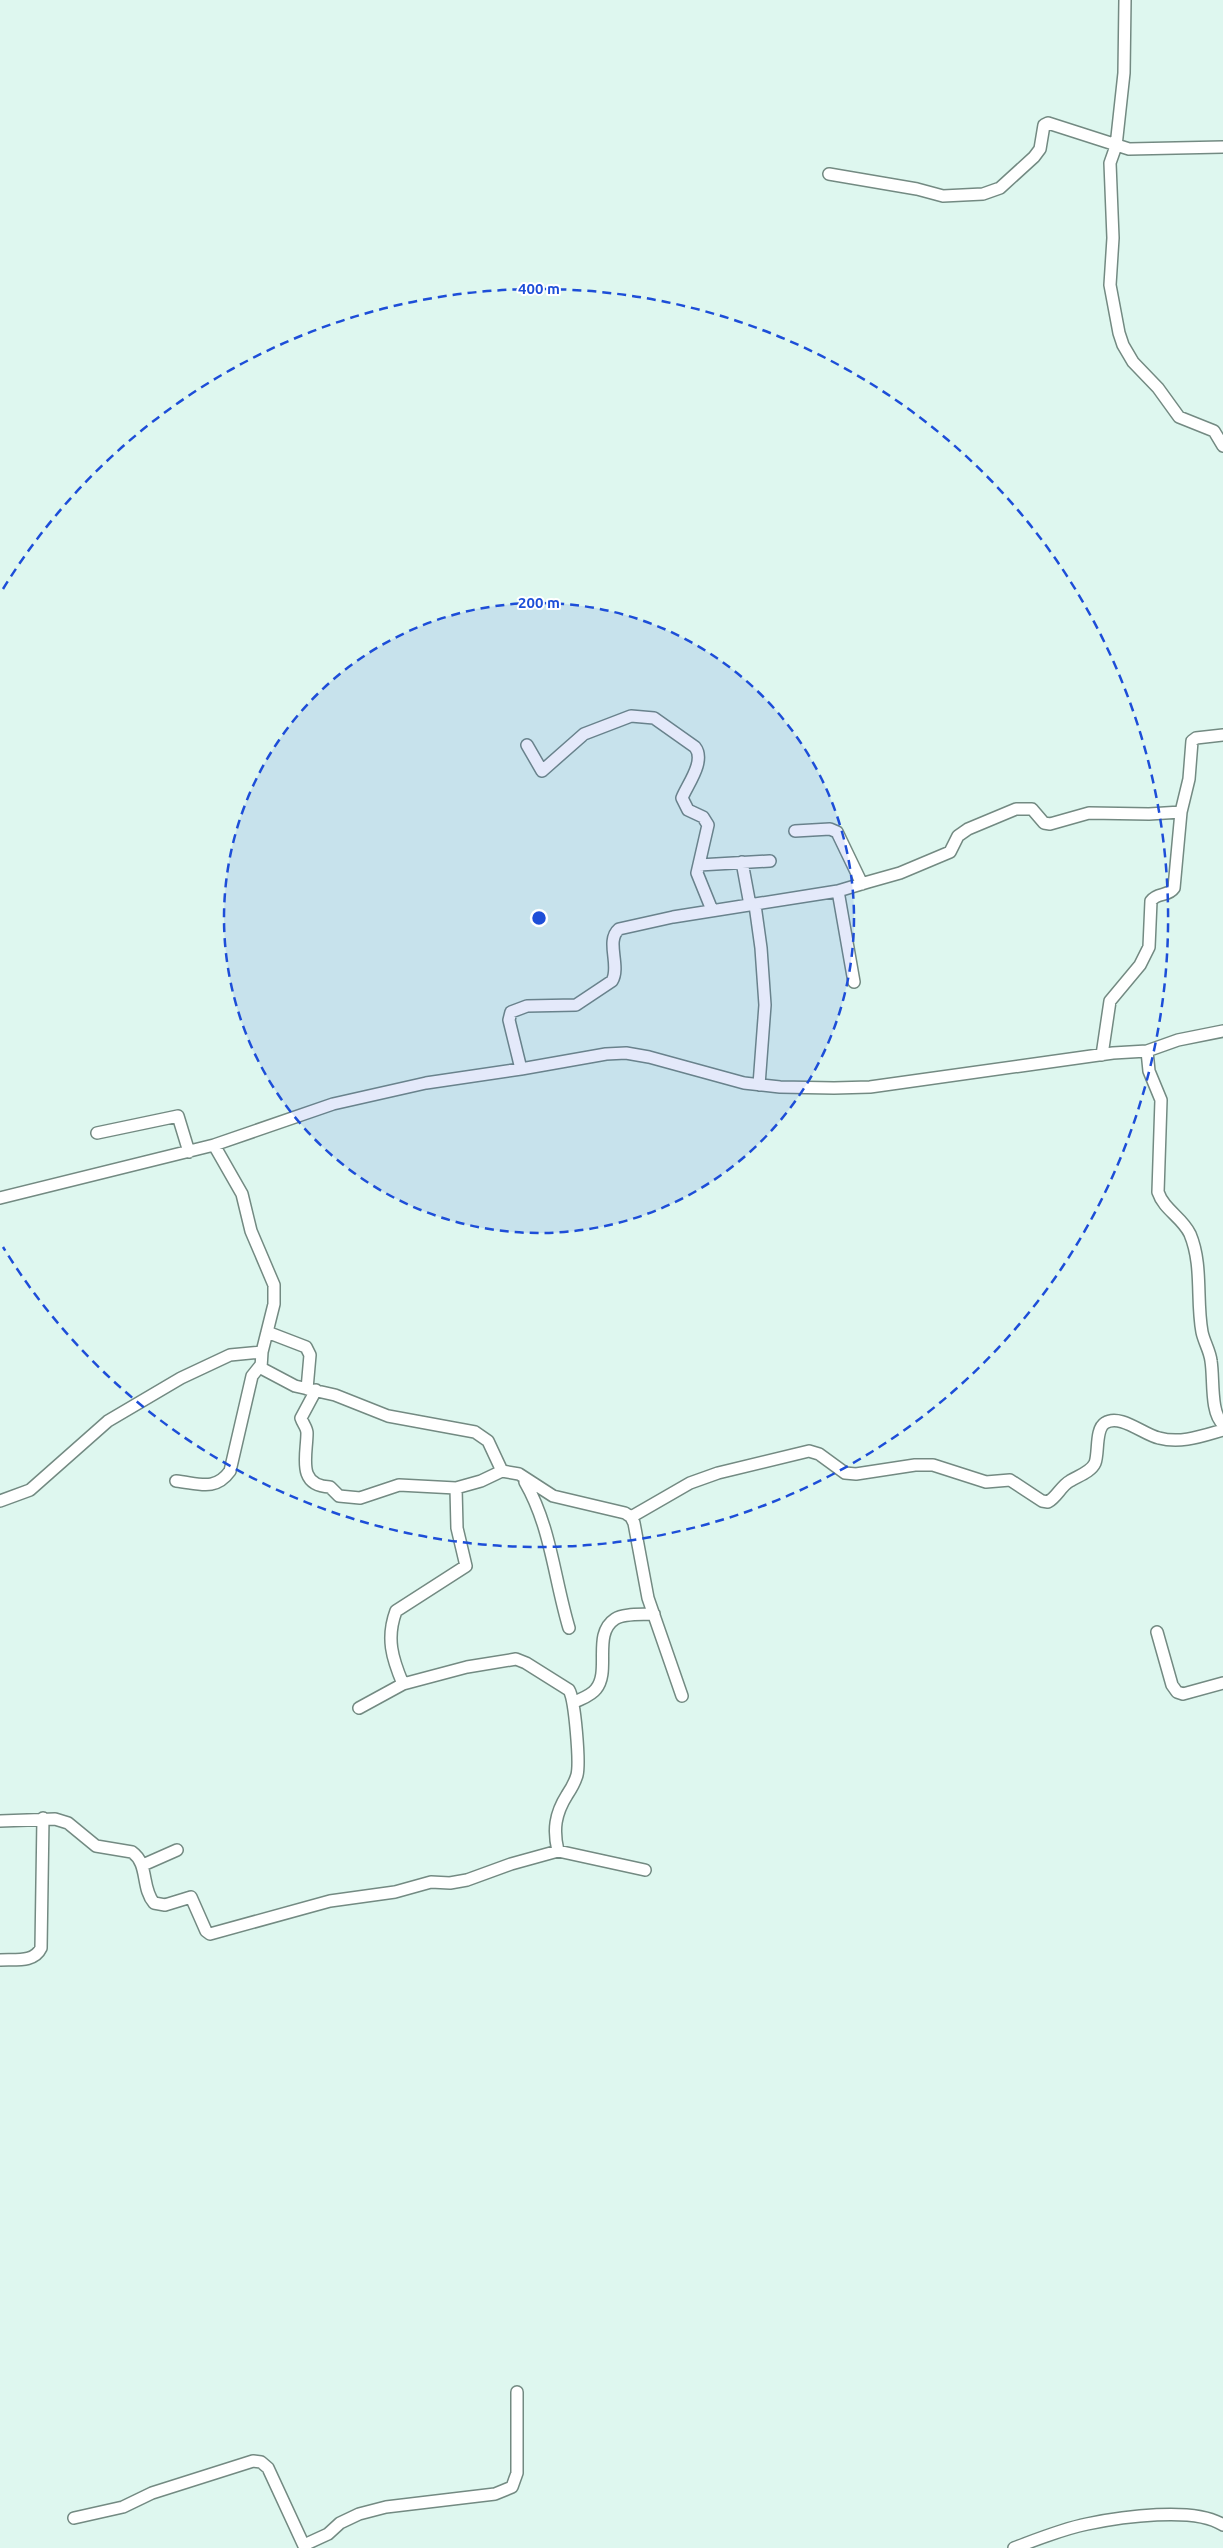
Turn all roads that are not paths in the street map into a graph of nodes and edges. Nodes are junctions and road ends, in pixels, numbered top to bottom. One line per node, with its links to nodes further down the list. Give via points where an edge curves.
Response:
1 (1125, 0): 2 (street, via 1124,73)
2 (1116, 146): 3 (street, via 1137,150); 4 (street, via 1046,123 1038,152 1004,185 991,192 963,197); 5 (street, via 1110,163 1113,238 1110,285 1120,339 1133,362 1179,417 1209,428)
3 (1223, 147)
4 (829, 174)
5 (1223, 446)
6 (1223, 735): 8 (street, via 1192,741 1189,779)
7 (527, 745): 12 (street, via 542,771 592,729 631,716 658,720 695,747 698,753 693,775 682,798 688,810 702,817 708,825)
8 (1181, 812): 13 (street, via 1089,813 1050,824 1044,823 1032,809 1016,809 961,833 950,852 900,873); 20 (street, via 1174,888 1171,892 1154,896 1151,901 1149,947 1140,965 1110,1001)
9 (795, 831): 13 (street, via 830,829 837,832)
10 (770, 861): 11 (street)
11 (742, 862): 12 (street); 15 (street)
12 (699, 864): 16 (street, via 698,878)
13 (862, 884): 14 (street)
14 (838, 891): 15 (street); 17 (street)
15 (752, 905): 16 (street); 22 (street, via 761,948 765,1005)
16 (712, 910): 21 (street, via 619,929 614,939 612,981 576,1005 527,1006 511,1012 509,1020)
17 (854, 982)
18 (1223, 1031): 19 (street, via 1185,1038)
19 (1147, 1051): 20 (street); 31 (street, via 1149,1071 1162,1106 1158,1192 1164,1205 1185,1226 1195,1250 1202,1333 1211,1362 1216,1416)
20 (1102, 1055): 22 (street, via 870,1087)
21 (521, 1069): 22 (street, via 626,1053); 24 (street, via 426,1083 332,1104)
22 (759, 1085)
23 (98, 1133): 25 (street, via 178,1116)
24 (214, 1145): 25 (street); 27 (street, via 242,1194 251,1231 274,1285 274,1304)
25 (189, 1152): 26 (street)
26 (0, 1198)
27 (266, 1332): 28 (street); 30 (street, via 306,1347 310,1355)
28 (262, 1352): 29 (street); 37 (street, via 230,1355 181,1378 108,1421 30,1490)
29 (260, 1366): 30 (street, via 266,1372); 35 (street, via 252,1376 230,1471 224,1480 214,1485)
30 (312, 1390): 33 (street, via 336,1395 388,1416 475,1432 488,1441); 36 (street, via 301,1418 307,1432 306,1469 314,1483 330,1487 340,1496 355,1498 400,1485)
31 (1223, 1424)
32 (1223, 1430): 38 (street, via 1189,1440 1172,1440 1158,1438 1114,1420 1106,1422 1101,1428 1091,1468 1064,1485 1048,1502 1010,1480 986,1482 933,1465 845,1473 819,1454 809,1451 690,1483)
33 (502, 1470): 34 (street); 36 (street, via 481,1481)
34 (522, 1476): 38 (street, via 553,1496 609,1508); 40 (street, via 543,1519)
35 (176, 1480)
36 (456, 1488): 43 (street, via 457,1528 466,1566 396,1611 389,1635 390,1646)
37 (0, 1501)
38 (631, 1517): 39 (street)
39 (654, 1614): 44 (street); 45 (street, via 613,1621 603,1644 598,1688)
40 (569, 1628)
41 (1157, 1632): 42 (street, via 1176,1692 1182,1694)
42 (1223, 1683)
43 (403, 1684): 45 (street, via 466,1667 516,1659 566,1687 572,1694); 46 (street)
44 (682, 1696)
45 (573, 1703): 50 (street, via 578,1774 560,1806 555,1824)
46 (359, 1708)
47 (43, 1818): 48 (street); 51 (street, via 68,1823 101,1848 132,1852); 53 (street, via 38,1955)
48 (0, 1821)
49 (177, 1850): 51 (street)
50 (558, 1851): 51 (street, via 468,1880 430,1882 395,1892 330,1901 210,1934 191,1897 165,1905 154,1903); 52 (street)
51 (142, 1865)
52 (645, 1870)
53 (0, 1960)
54 (517, 2392): 57 (street, via 517,2473 512,2486 495,2494 386,2507 359,2514)
55 (74, 2518): 57 (street, via 123,2507 152,2493 253,2461 268,2468)
56 (1223, 2526): 58 (street, via 1215,2520 1196,2515 1116,2520 1086,2524)
57 (305, 2546)
58 (1014, 2548)

